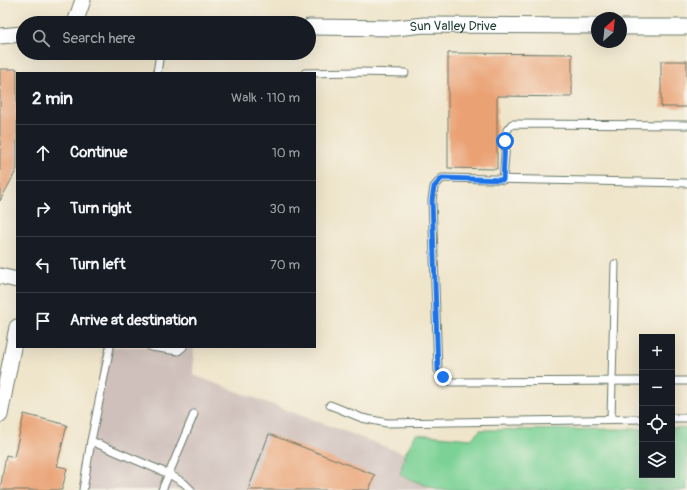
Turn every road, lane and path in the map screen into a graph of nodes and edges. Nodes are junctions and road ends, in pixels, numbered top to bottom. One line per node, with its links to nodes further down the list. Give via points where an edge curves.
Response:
1 (83, 0): 2 (street)
2 (77, 16)
3 (591, 26): 4 (street, Sun Valley Drive)
4 (316, 27)
5 (627, 27): 6 (street)
6 (687, 27)
7 (16, 35): 8 (street)
8 (0, 36)
9 (159, 60): 10 (lane)
10 (157, 72)
11 (316, 73): 12 (lane)
12 (405, 73)
13 (687, 125): 14 (lane, via 512,124 507,130)
14 (503, 180): 15 (lane); 26 (lane, via 442,178 434,187 432,200 438,370 451,382)
15 (687, 183)
16 (615, 264): 26 (lane)
17 (0, 276): 18 (street)
18 (16, 280)
19 (16, 332): 29 (street)
20 (110, 348): 34 (lane)
21 (158, 348): 22 (lane, via 178,351)
22 (182, 348)
23 (639, 381): 26 (lane)
24 (675, 381): 25 (lane)
25 (687, 381)
26 (612, 382): 32 (lane)
27 (330, 405): 32 (lane, via 362,418 387,423)
28 (194, 414): 35 (lane)
29 (0, 415)
30 (675, 418): 31 (lane)
31 (687, 418)
32 (612, 419): 33 (lane)
33 (639, 419)
34 (91, 442): 35 (lane); 36 (lane)
35 (169, 474): 37 (lane); 38 (lane)
36 (83, 490)
37 (162, 490)
38 (191, 490)

